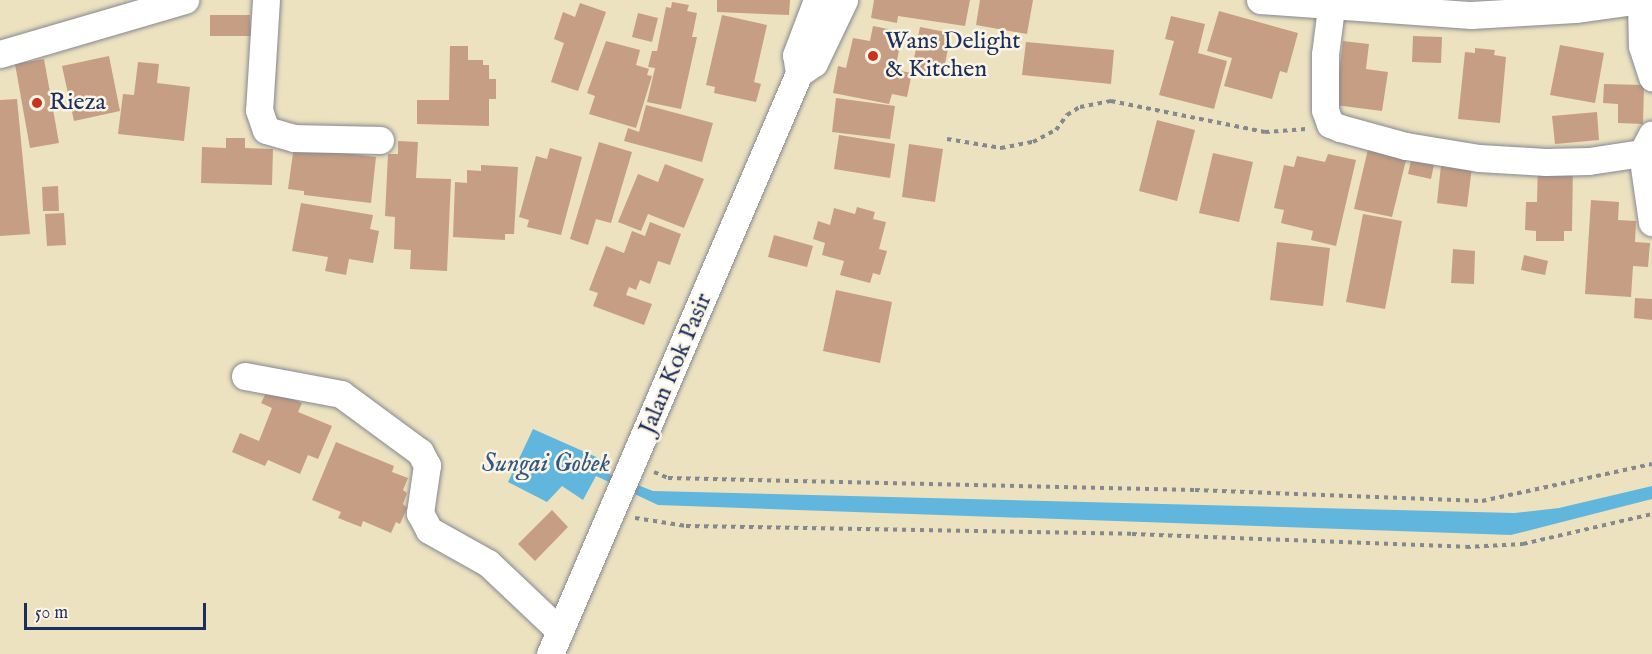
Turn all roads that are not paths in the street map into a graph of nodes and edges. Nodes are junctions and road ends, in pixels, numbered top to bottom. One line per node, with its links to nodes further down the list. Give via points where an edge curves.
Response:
1 (185, 0): 8 (street)
2 (266, 0): 10 (street, via 259,110 266,130 294,138)
3 (1260, 0): 7 (street)
4 (1641, 0): 6 (street, via 1575,9); 9 (street, via 1642,46)
5 (829, 6): 14 (street, Jalan Kok Pasir, via 814,63 799,73)
6 (1472, 7): 7 (street)
7 (1331, 8): 11 (street, via 1325,54 1325,110 1330,124 1406,146 1479,158 1589,161)
8 (0, 54)
9 (1652, 77)
10 (380, 140)
11 (1647, 143): 12 (street)
12 (1652, 222)
13 (245, 376): 14 (street, via 341,394 420,452 427,465 420,513 429,530 488,563)
14 (555, 643)

